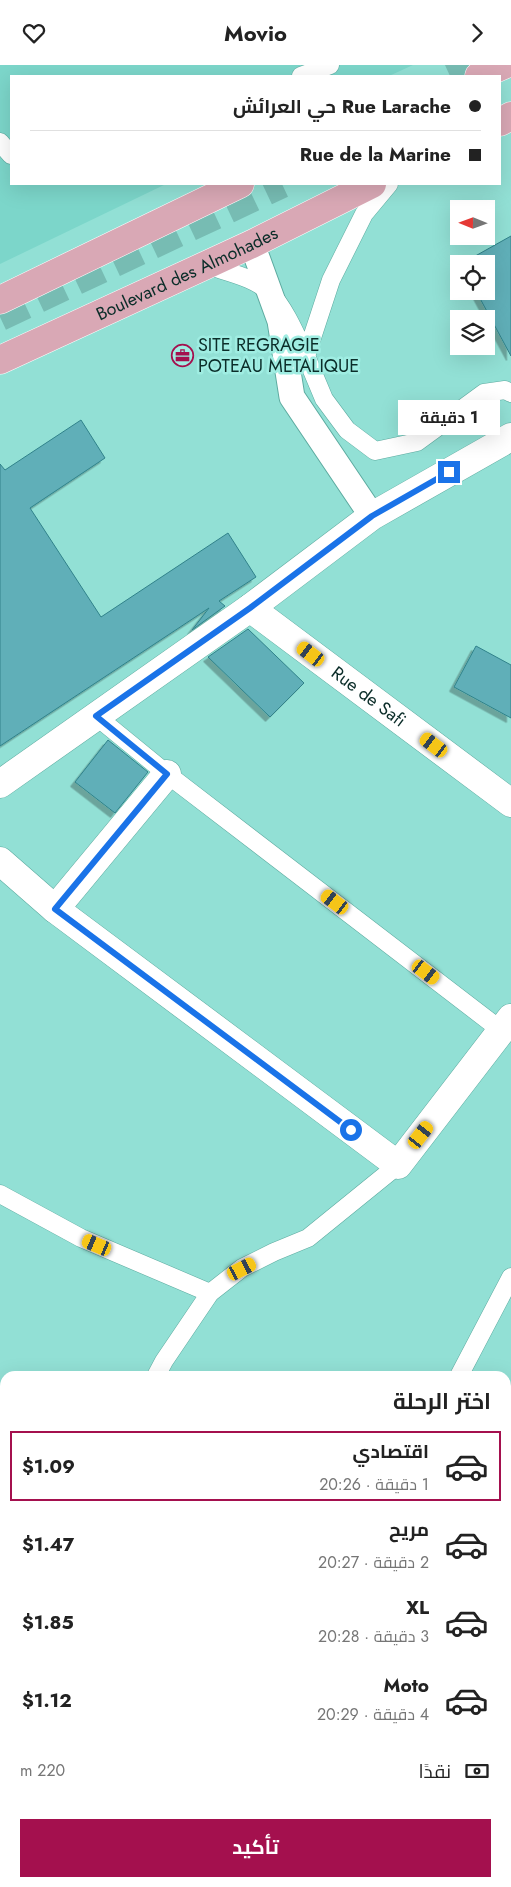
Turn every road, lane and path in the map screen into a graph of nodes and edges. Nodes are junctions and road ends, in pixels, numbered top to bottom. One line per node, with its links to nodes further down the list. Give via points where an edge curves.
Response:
1 (330, 65): 3 (lane)
2 (504, 65): 4 (main road)
3 (304, 75)
4 (481, 75)
5 (0, 142): 6 (lane)
6 (10, 154)
7 (238, 185): 13 (main road)
8 (370, 185): 10 (main road, Boulevard des Almohades)
9 (388, 185): 14 (lane, via 364,214 331,280)
10 (252, 245): 11 (main road, Boulevard des Almohades); 12 (street)
11 (207, 265): 12 (lane); 15 (main road, Boulevard des Almohades)
12 (270, 292): 14 (lane, via 292,326); 18 (street, via 280,321 292,397)
13 (0, 300)
14 (306, 356): 16 (lane, via 324,399 347,430 374,451 417,442 484,393 505,390)
15 (0, 360)
16 (511, 393)
17 (511, 437): 18 (street)
18 (372, 516): 19 (street)
19 (250, 608): 20 (street); 23 (street, Rue de Safi)
20 (96, 716): 21 (lane); 22 (street)
21 (167, 774): 25 (street); 26 (lane)
22 (0, 784)
23 (511, 803)
24 (0, 861): 25 (street)
25 (55, 909): 27 (street)
26 (507, 1024): 27 (street)
27 (398, 1165): 30 (lane, via 308,1238 242,1269)
28 (0, 1194): 30 (lane, via 81,1238)
29 (511, 1277): 32 (lane)
30 (210, 1293): 31 (lane)
31 (159, 1371)
32 (462, 1371)

